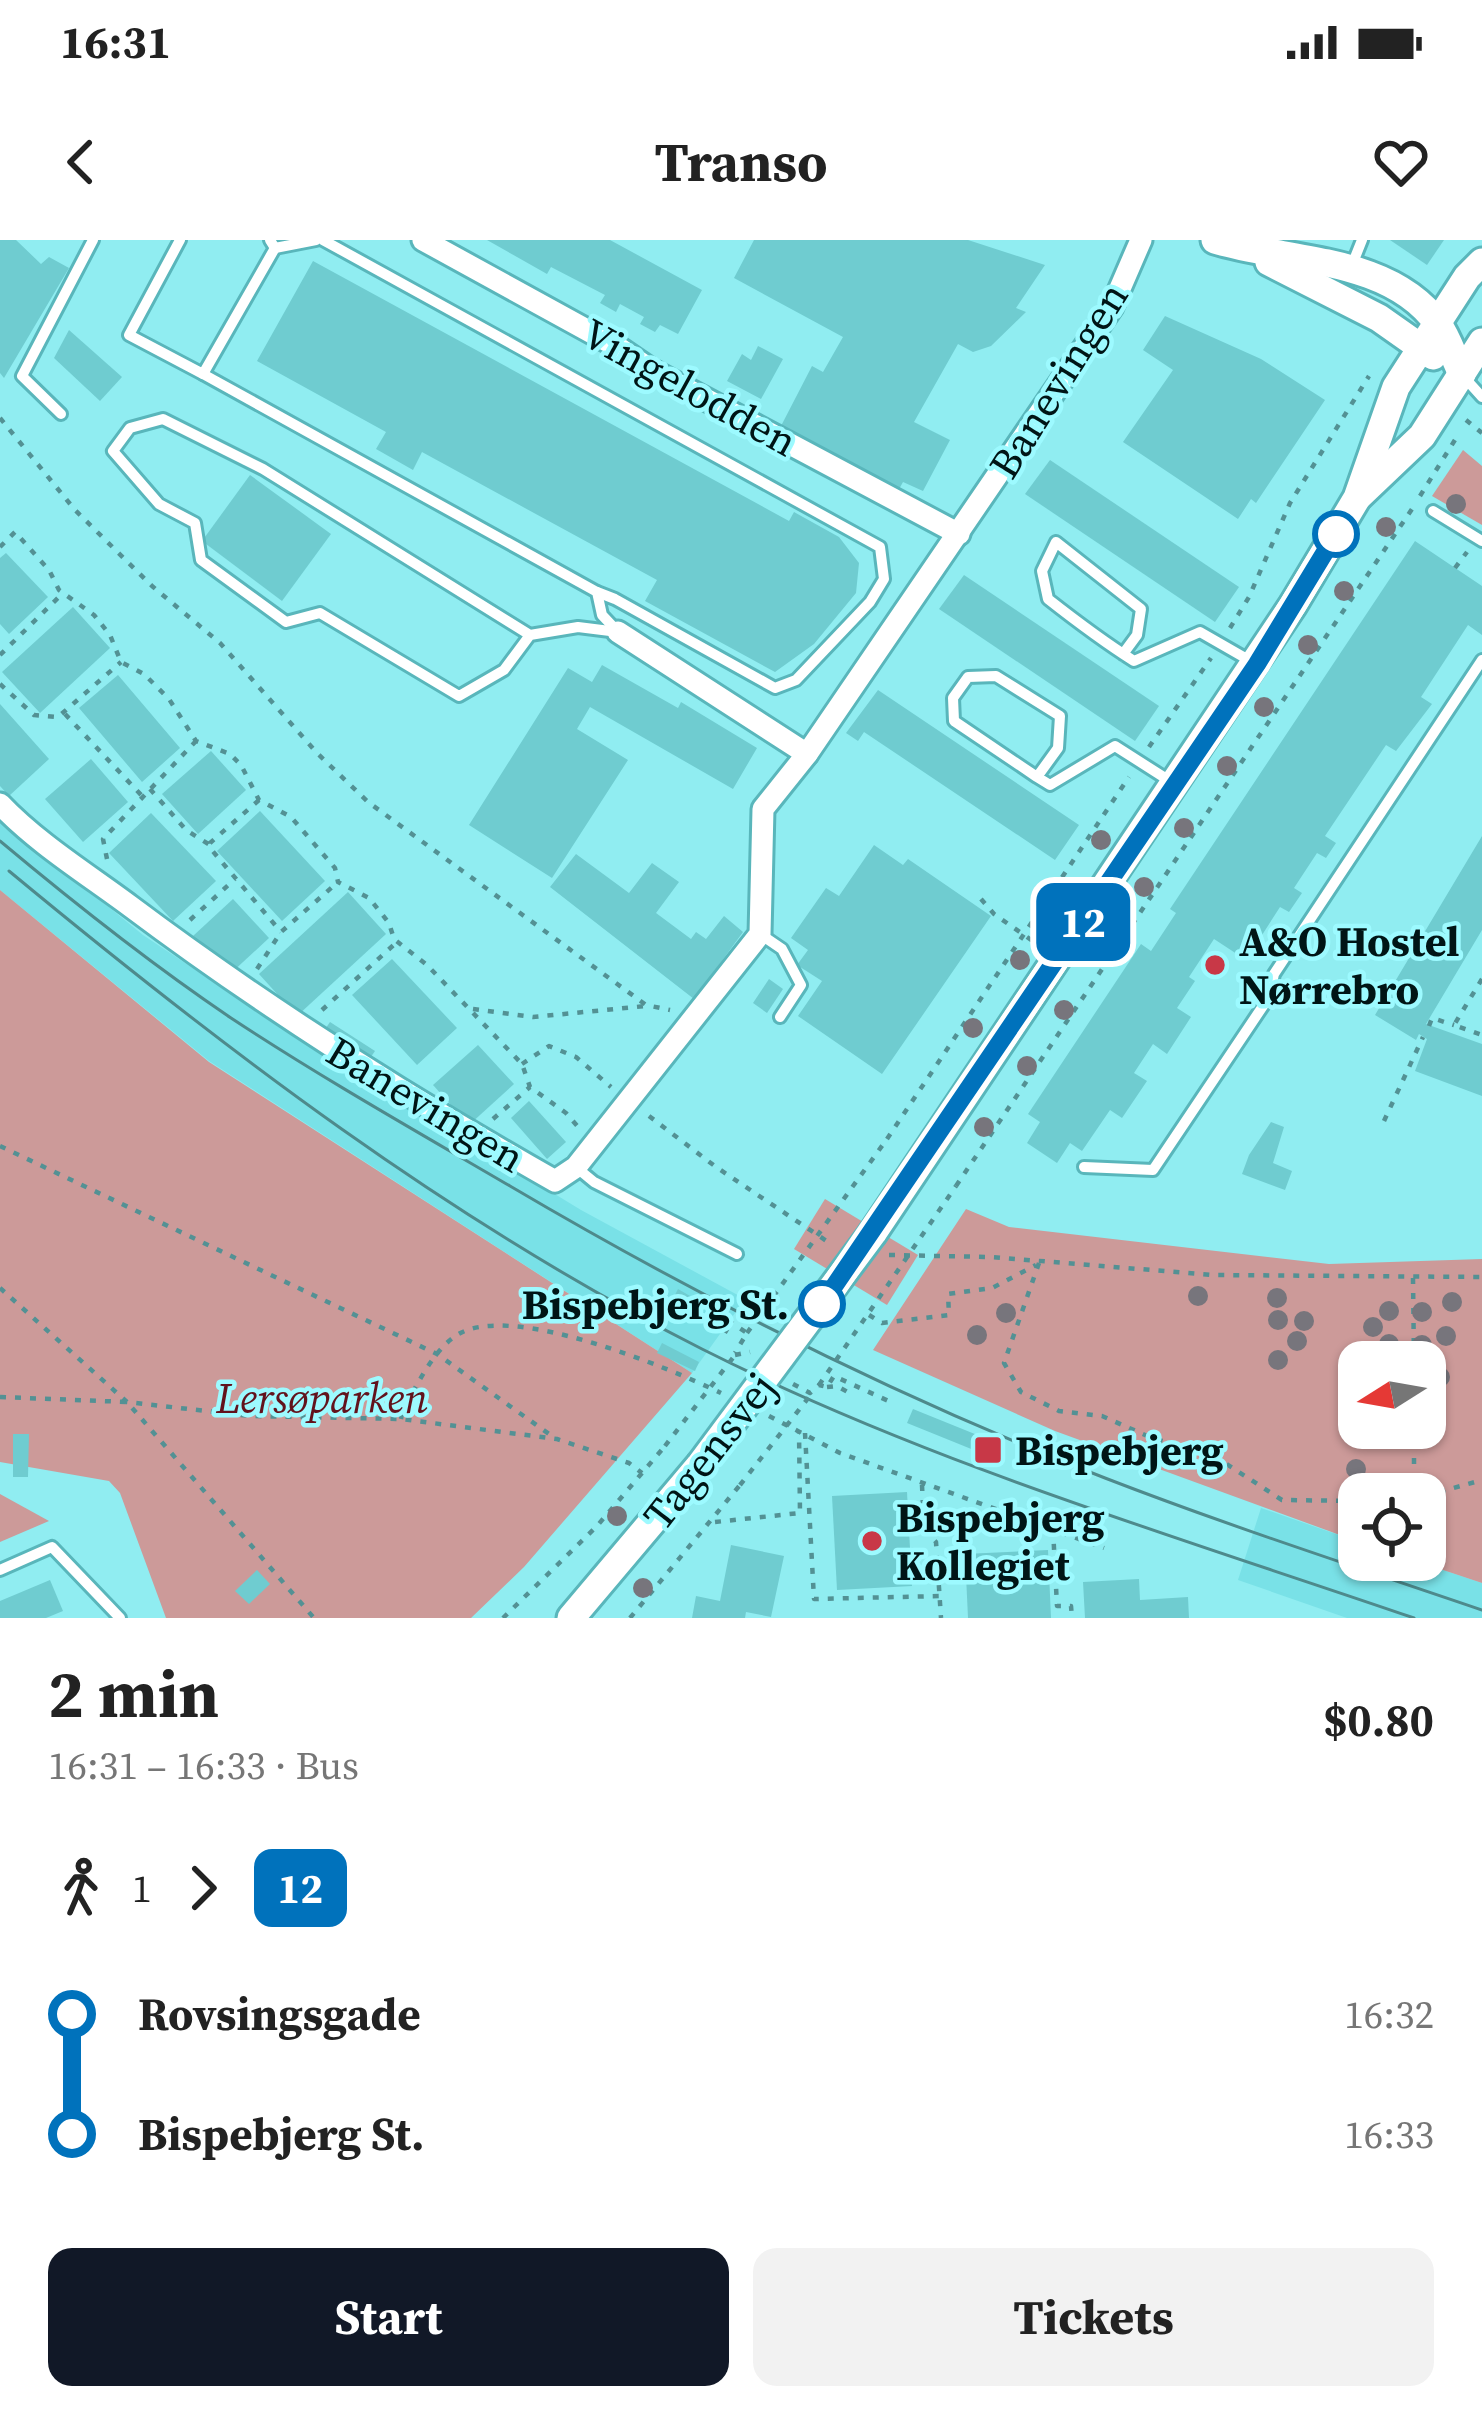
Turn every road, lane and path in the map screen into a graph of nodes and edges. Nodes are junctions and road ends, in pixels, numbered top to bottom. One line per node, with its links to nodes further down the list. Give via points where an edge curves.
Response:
1 (92, 240): 19 (lane, via 22,376)
2 (181, 240): 16 (lane, via 129,335)
3 (320, 240): 8 (lane); 27 (lane, via 880,547 884,562 870,602 796,680 775,688)
4 (423, 240): 24 (street, Vingelodden)
5 (1141, 240): 24 (street, Banevingen, via 1112,307)
6 (1215, 240): 9 (street)
7 (1362, 240): 11 (lane)
8 (273, 244): 16 (lane)
9 (1249, 250): 11 (street); 14 (street, via 1379,318)
10 (1482, 262): 12 (street, Tagensvej)
11 (1351, 268): 12 (street, via 1399,290)
12 (1437, 322): 14 (street, Tagensvej); 17 (street)
13 (1482, 342): 17 (street, Tagensvej)
14 (1420, 349): 17 (street); 22 (street, Tagensvej, via 1384,411)
15 (1376, 367): 31 (path, via 1290,503)
16 (203, 374): 27 (lane)
17 (1462, 374): 18 (lane); 22 (street, Tagensvej, via 1422,436)
18 (1482, 397)
19 (62, 414)
20 (0, 418): 61 (path, via 75,510 220,643 368,802)
21 (1482, 433): 86 (path, bridge, via 1466,420 1376,566)
22 (1357, 498): 36 (street, Tagensvej)
23 (1433, 511): 25 (lane)
24 (959, 534): 40 (street, Banevingen)
25 (1482, 541)
26 (0, 547): 28 (path, via 16,532)
27 (597, 592): 29 (lane)
28 (63, 593): 32 (path); 35 (path, via 94,615)
29 (617, 632): 30 (lane); 40 (street)
30 (530, 634): 30 (lane, via 504,670 458,696 320,613 286,622 201,560 196,523 159,504 112,451 130,428 164,418 263,469)
31 (1221, 643): 33 (lane, via 1200,632 1134,661); 36 (lane); 41 (path)
32 (1, 652)
33 (1123, 654): 33 (lane, via 1048,599 1042,571 1056,542 1141,609)
34 (1482, 660): 78 (lane, via 1153,1170)
35 (121, 662): 38 (path); 39 (path, via 169,699)
36 (1257, 664): 43 (street, Tagensvej)
37 (0, 684): 38 (path, via 34,715)
38 (64, 713): 45 (path)
39 (196, 741): 44 (path); 46 (path, via 230,754)
40 (807, 754): 54 (street, Banevingen, via 764,809)
41 (1139, 762): 42 (lane, via 1115,746 1050,785); 43 (lane); 55 (path)
42 (1037, 777): 42 (lane, via 954,722 953,698 968,677 996,676 1060,716 1058,748)
43 (1176, 785): 58 (street, Tagensvej)
44 (150, 789): 45 (path); 48 (path)
45 (143, 797): 51 (path, via 103,839 111,871)
46 (259, 800): 48 (path); 50 (path, via 291,817)
47 (0, 804): 51 (street, Banevingen)
48 (210, 845): 49 (path)
49 (235, 879): 53 (path); 56 (path)
50 (338, 882): 53 (path); 57 (path, via 368,898)
51 (102, 885): 56 (street, Banevingen)
52 (981, 899): 55 (path)
53 (281, 932): 60 (path)
54 (760, 934): 63 (street, Banevingen); 64 (lane, via 782,949 801,985)
55 (1023, 935): 58 (path); 88 (path, bridge)
56 (171, 937): 60 (street, Banevingen)
57 (398, 941): 62 (path); 67 (path)
58 (1059, 958): 108 (street, Tagensvej, bridge, via 818,1311)
59 (1482, 980): 65 (path)
60 (240, 986): 67 (street, Banevingen)
61 (652, 1006): 62 (path, via 533,1018); 63 (path)
62 (470, 1009): 70 (path)
63 (700, 1010): 72 (street, Banevingen)
64 (781, 1017)
65 (1454, 1025): 66 (path, via 1432,1018); 68 (path)
66 (1429, 1026)
67 (307, 1033): 74 (street, Banevingen)
68 (1482, 1035)
69 (1423, 1036): 73 (path)
70 (522, 1064): 71 (path); 72 (path, via 549,1046)
71 (530, 1087): 74 (path); 75 (path)
72 (629, 1100): 75 (street, Banevingen); 79 (path)
73 (1384, 1121)
74 (476, 1136): 77 (street, Banevingen, via 555,1181)
75 (594, 1144): 77 (street, Banevingen)
76 (0, 1146): 95 (path, via 436,1354)
77 (576, 1167): 80 (lane)
78 (1084, 1167)
79 (839, 1248)
80 (737, 1254)
81 (870, 1254): 82 (path)
82 (1039, 1263): 84 (path); 86 (path, via 992,1288 948,1294 949,1315 882,1323); 100 (path, via 1004,1363 1021,1392 1059,1411 1102,1416 1208,1452 1282,1499)
83 (1482, 1277): 84 (path)
84 (1414, 1278): 89 (path)
85 (0, 1288): 93 (path)
86 (869, 1315): 90 (path, bridge)
87 (728, 1332): 88 (path, bridge, via 711,1321 716,1312)
88 (747, 1333): 96 (path, bridge)
89 (1414, 1341)
90 (823, 1386): 91 (path); 94 (path, bridge, via 834,1376); 101 (path, bridge)
91 (854, 1395)
92 (0, 1397): 93 (path)
93 (127, 1402): 95 (path, via 250,1416 401,1419); 106 (path)
94 (895, 1404)
95 (557, 1439): 96 (path)
96 (642, 1473): 107 (path)
97 (1482, 1480): 99 (path)
98 (922, 1483): 104 (path, via 923,1529 936,1542)
99 (1446, 1490)
100 (1338, 1500)
101 (712, 1523): 104 (path, via 800,1514 802,1432 814,1599); 109 (path)
102 (1053, 1529): 111 (path, via 1057,1606 1072,1606)
103 (0, 1570): 105 (lane, via 52,1547)
104 (940, 1596): 110 (path)
105 (119, 1618)
106 (314, 1618)
107 (503, 1618)
108 (571, 1618)
109 (631, 1618)
110 (941, 1618)
111 (1072, 1618)

